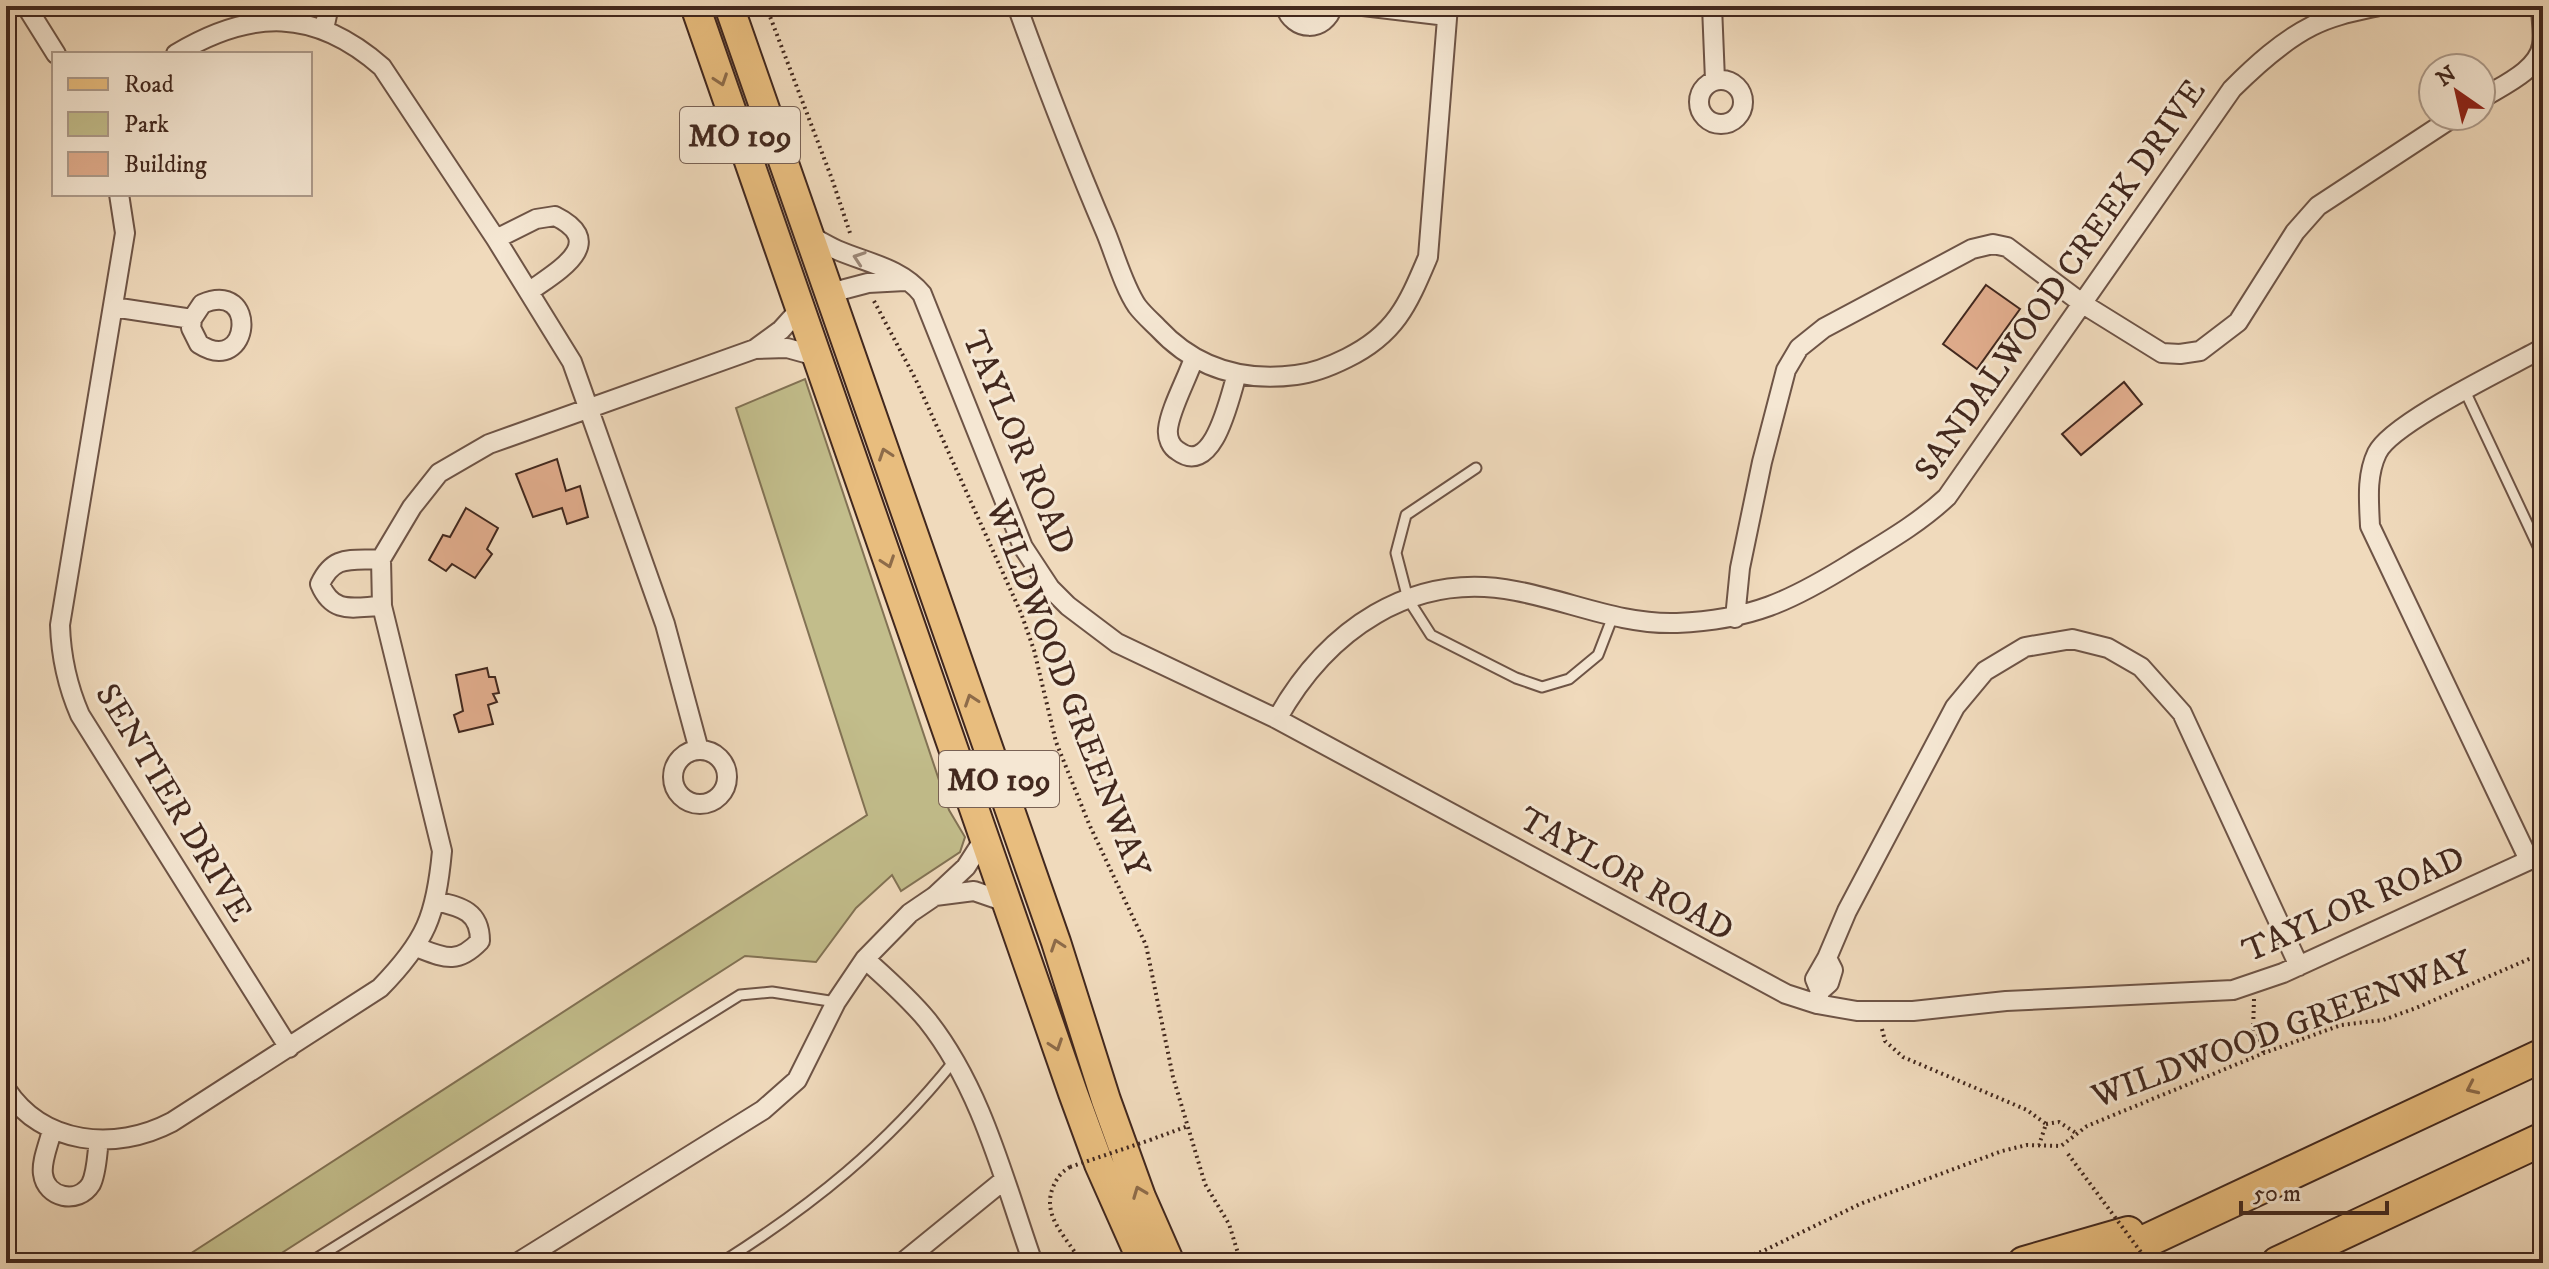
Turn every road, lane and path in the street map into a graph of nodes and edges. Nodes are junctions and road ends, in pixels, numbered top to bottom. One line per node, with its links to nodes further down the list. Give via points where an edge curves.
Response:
1 (26, 6): 16 (street)
2 (329, 6): 15 (street)
3 (695, 6): 25 (main road, MO 109, one-way to 25)
4 (729, 6): 22 (main road, MO 109)
5 (766, 6): 24 (path)
6 (1017, 6): 37 (street, via 1070,151 1137,306)
7 (1285, 6): 8 (street, via 1292,21 1307,27 1323,23)
8 (1333, 6)
9 (1363, 6): 13 (street)
10 (1712, 6): 18 (street)
11 (2379, 6): 30 (street, SANDALWOOD CREEK DRIVE, via 2310,27 2232,89)
12 (2541, 6): 19 (street, via 2538,57)
13 (1448, 11): 38 (street, via 1428,257 1402,312 1385,335 1364,349 1309,373 1258,378)
14 (275, 14): 15 (street); 17 (street, via 204,37)
15 (324, 29): 23 (street, via 382,67)
16 (55, 52)
17 (179, 52)
18 (1715, 80)
19 (2497, 89)
20 (2431, 132): 30 (street, via 2318,206 2295,232 2238,322 2200,351 2162,353)
21 (119, 196): 31 (street, SENTIER DRIVE, via 125,233)
22 (809, 235): 24 (street, TAYLOR ROAD); 29 (main road, MO 109)
23 (496, 239): 28 (street); 28 (street, via 544,217 555,216 576,231 574,258)
24 (858, 257): 26 (street, TAYLOR ROAD, one-way to 24)
25 (784, 263): 29 (main road); 32 (main road, MO 109)
26 (908, 281): 27 (street); 48 (street, TAYLOR ROAD, via 922,294 1023,547 1050,588 1117,643)
27 (868, 283): 29 (street); 69 (path, WILDWOOD GREENWAY, via 1021,613 1056,742 1146,945)
28 (530, 291): 40 (street, via 572,362)
29 (830, 293): 85 (main road, MO 109, one-way to 29, via 1111,1114)
30 (2083, 304): 47 (street, SANDALWOOD CREEK DRIVE, via 1947,497 1923,519 1797,596); 47 (street, via 2007,247 1982,245 1824,328 1799,348 1786,370 1762,462)
31 (113, 307): 33 (street); 63 (street, SENTIER DRIVE, via 60,625 61,656 80,715)
32 (800, 309): 35 (street); 36 (main road, MO 109)
33 (192, 319)
34 (2543, 348): 39 (street)
35 (755, 349): 36 (street, via 787,348); 40 (street)
36 (816, 356): 50 (main road, MO 109, one-way to 50)
37 (1194, 358): 38 (street); 38 (street, via 1168,429 1171,445 1184,455 1201,454 1213,444)
38 (1237, 374)
39 (2465, 391): 42 (lane); 51 (street, via 2411,421 2378,451 2368,490 2370,526)
40 (590, 406): 43 (street, via 489,444 439,473); 49 (street, via 665,624)
41 (1476, 468): 44 (lane, via 1406,515 1396,553)
42 (2543, 557)
43 (381, 559): 45 (street); 45 (street, via 336,561 320,584 326,600 338,607)
44 (1408, 599): 46 (street, SANDALWOOD CREEK DRIVE, via 1492,587); 46 (lane, via 1431,635 1542,687 1569,679 1598,655); 48 (street, SANDALWOOD CREEK DRIVE, via 1349,630 1297,687)
45 (382, 606): 53 (street, via 442,851)
46 (1613, 616): 47 (street, SANDALWOOD CREEK DRIVE, via 1656,623)
47 (1735, 618)
48 (1277, 719): 59 (street, TAYLOR ROAD, via 1729,965 1786,994)
49 (699, 750)
50 (984, 839): 52 (street, via 966,867); 54 (main road, MO 109)
51 (2536, 857): 58 (street, TAYLOR ROAD)
52 (935, 896): 54 (street, via 974,891); 57 (street, via 910,913)
53 (436, 901): 55 (street); 55 (street, via 471,915 480,928 480,941 452,959)
54 (1006, 902): 84 (main road, MO 109, one-way to 84, via 1099,1164)
55 (416, 947): 63 (street, via 380,988)
56 (2543, 953): 64 (path, WILDWOOD GREENWAY, via 2383,1020 2341,1025)
57 (865, 959): 60 (street); 66 (street, via 914,1005)
58 (2299, 966): 59 (street, TAYLOR ROAD, via 2233,990 1913,1011 1857,1011); 59 (street, via 2182,713 2141,667 2108,648 2072,639 2025,647 1985,671 1955,707 1847,911 1815,979)
59 (1818, 998)
60 (836, 1002): 78 (lane, via 772,992 740,995); 79 (street, via 797,1080 773,1102)
61 (2255, 1004): 64 (path, via 2253,1032)
62 (1882, 1029): 68 (path, via 1885,1041 1903,1057 2027,1110)
63 (289, 1048): 73 (street, via 164,1126)
64 (2264, 1053): 71 (path, WILDWOOD GREENWAY)
65 (2543, 1055): 77 (highway, one-way to 77)
66 (954, 1061): 76 (street); 80 (lane, via 849,1172)
67 (6, 1089): 70 (street, via 17,1106)
68 (2046, 1124): 71 (path, via 2059,1122); 74 (path)
69 (1188, 1126): 83 (path, bridge, via 1070,1167 1056,1179 1049,1202 1054,1223); 86 (path, WILDWOOD GREENWAY, via 1205,1184 1229,1224)
70 (52, 1130): 73 (street); 73 (street, via 43,1177 62,1196 80,1194 92,1182)
71 (2077, 1133): 75 (path, WILDWOOD GREENWAY)
72 (2543, 1139): 91 (highway)
73 (99, 1140)
74 (2039, 1145): 75 (path, WILDWOOD GREENWAY); 87 (path, WILDWOOD GREENWAY, via 2002,1151 1860,1204 1761,1252)
75 (2061, 1146): 90 (path, bridge)
76 (1004, 1180): 81 (street); 82 (street)
77 (2216, 1208): 88 (highway); 89 (highway)
78 (309, 1263)
79 (517, 1263)
80 (721, 1263)
81 (902, 1263)
82 (1033, 1263)
83 (1081, 1263)
84 (1143, 1263)
85 (1170, 1263)
86 (1241, 1263)
87 (1725, 1263)
88 (2024, 1263)
89 (2099, 1263)
90 (2149, 1263)
91 (2278, 1263)

